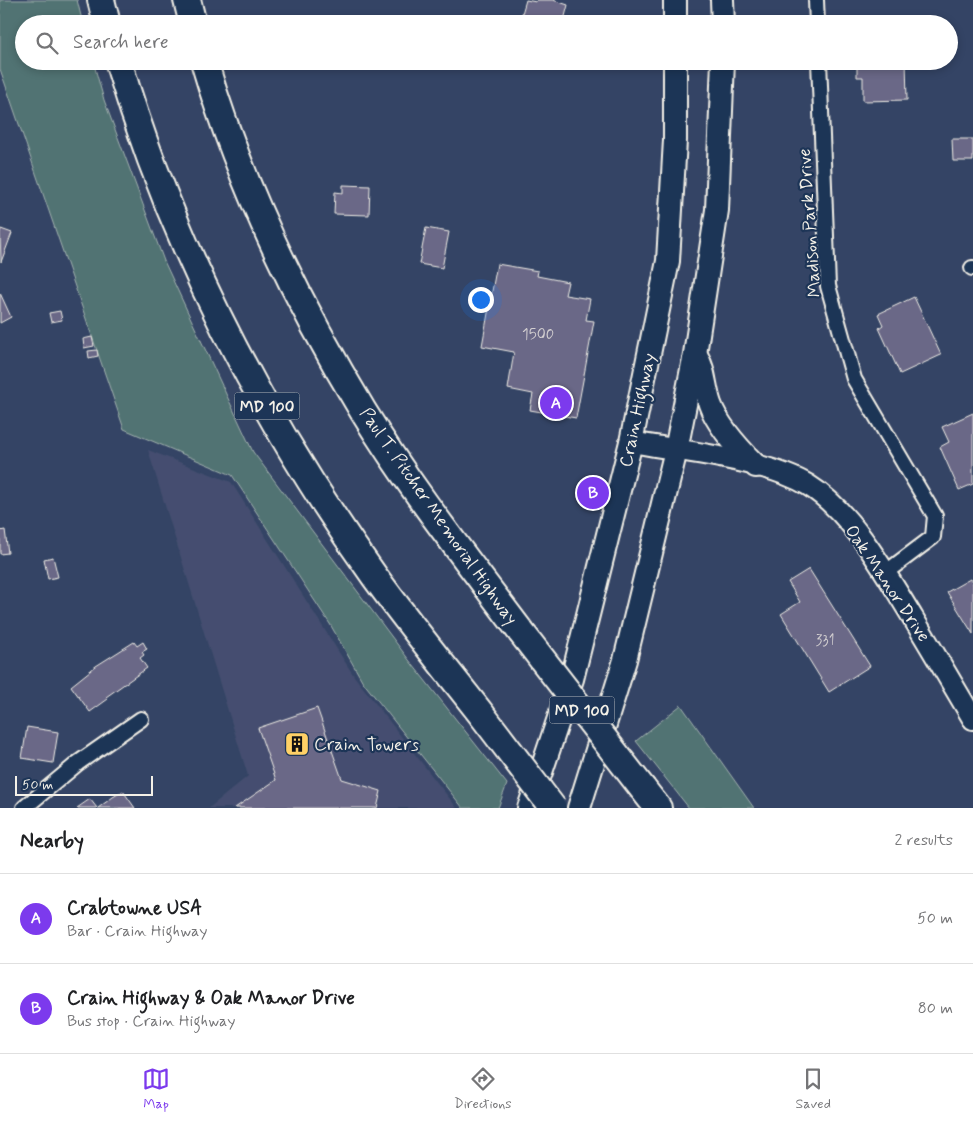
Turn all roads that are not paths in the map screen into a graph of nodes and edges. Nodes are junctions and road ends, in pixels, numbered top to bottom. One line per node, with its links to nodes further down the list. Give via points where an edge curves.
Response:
1 (101, 0): 6 (highway)
2 (187, 0): 7 (highway)
3 (675, 0): 8 (main road)
4 (722, 0): 9 (main road)
5 (816, 0): 10 (street)
6 (105, 15)
7 (191, 15)
8 (675, 15)
9 (723, 15)
10 (817, 15)
11 (121, 70): 26 (highway, MD 100, bridge, via 135,118 177,228 233,345 299,463 375,577)
12 (207, 70): 23 (highway, Paul T. Pitcher Memorial Highway / MD 100, bridge, via 256,204 312,321 364,412 441,525)
13 (675, 70): 17 (main road, Crain Highway, via 675,140 668,261)
14 (723, 70): 16 (main road, via 716,210)
15 (819, 70): 20 (street, Madison Park Drive, via 828,286 854,379 935,516 933,537)
16 (695, 354): 18 (main road); 19 (main road, via 702,364 707,393 717,420)
17 (631, 442): 18 (street, Oak Manor Drive); 25 (main road, Crain Highway, via 572,678)
18 (676, 450): 19 (street, Oak Manor Drive); 27 (main road, via 625,660)
19 (756, 466): 20 (street, Oak Manor Drive, via 779,472 814,490 839,513)
20 (885, 572): 22 (street, Oak Manor Drive)
21 (141, 719): 24 (street, via 78,763)
22 (973, 719)
23 (650, 798)
24 (24, 808)
25 (529, 808)
26 (553, 808)
27 (578, 808)

